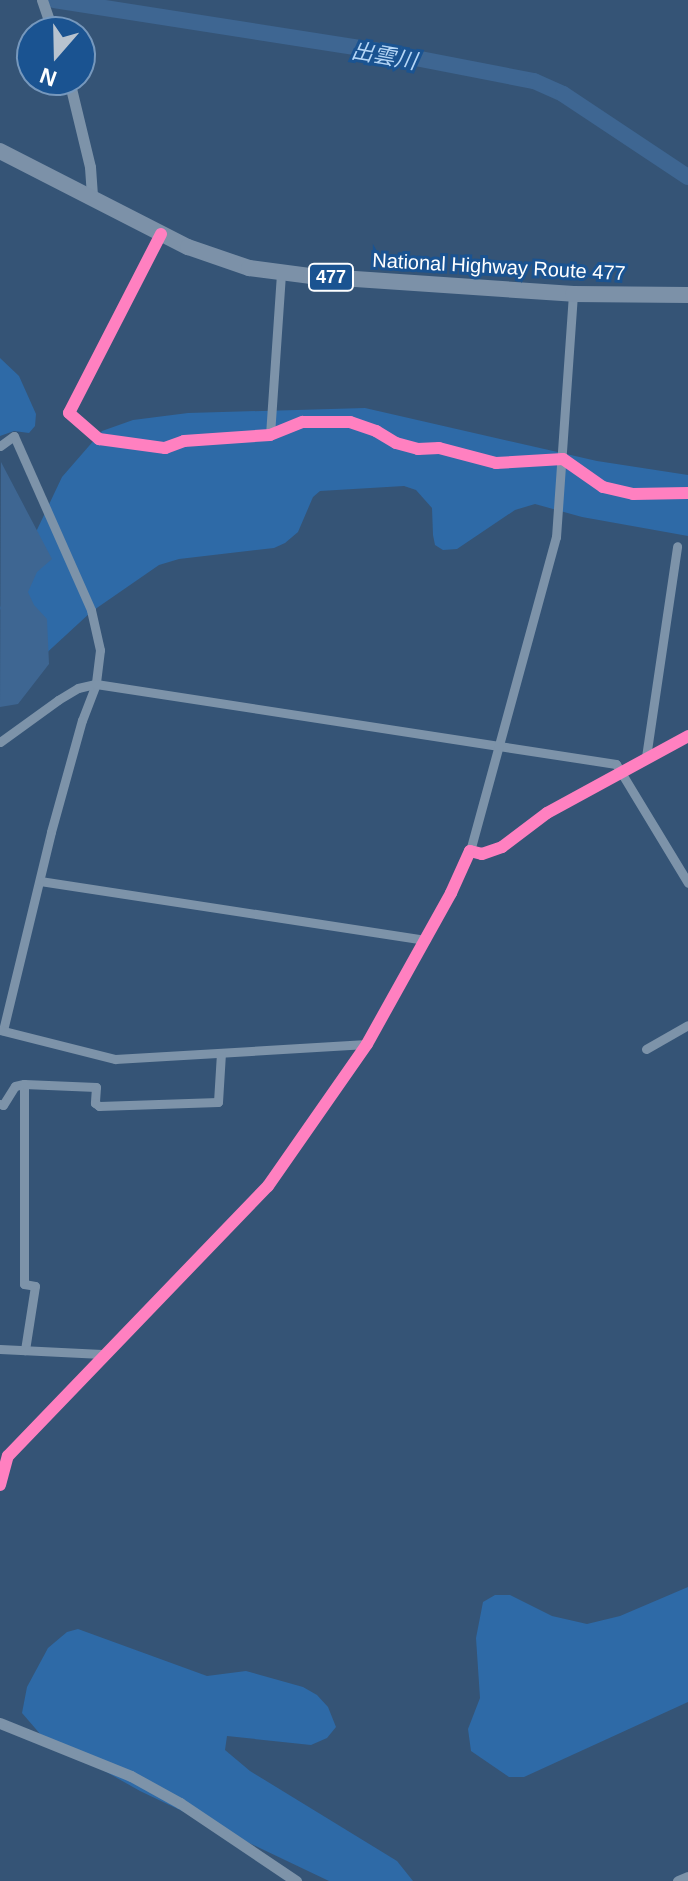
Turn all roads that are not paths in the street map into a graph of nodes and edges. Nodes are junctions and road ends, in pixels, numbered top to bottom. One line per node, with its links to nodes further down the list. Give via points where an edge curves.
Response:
1 (73, 96): 3 (street)
2 (0, 151): 3 (highway, National Highway Route 477 / 477)
3 (92, 199): 4 (highway, National Highway Route 477 / 477)
4 (161, 234): 5 (highway, National Highway Route 477 / 477, via 217,259); 8 (street, via 69,413 99,439 165,448 184,441)
5 (281, 273): 6 (highway, National Highway Route 477 / 477); 8 (street)
6 (573, 294): 7 (highway, National Highway Route 477 / 477); 10 (street)
7 (688, 295)
8 (270, 435): 10 (street, via 303,422 330,420 363,426 418,449 439,448 496,463)
9 (0, 446): 13 (street, via 14,436 91,610 100,650)
10 (563, 459): 11 (street, via 603,487 633,494); 16 (street, via 556,537)
11 (688, 493)
12 (677, 546): 17 (street)
13 (96, 684): 15 (street, via 58,700); 16 (street); 20 (street)
14 (688, 736): 17 (street)
15 (0, 742)
16 (498, 746): 18 (street, via 616,764); 19 (street)
17 (646, 757): 18 (street)
18 (621, 770): 19 (street, via 547,813 502,847 482,854); 21 (street)
19 (470, 851): 22 (street)
20 (40, 881): 22 (street); 24 (street)
21 (688, 883)
22 (426, 940): 25 (street)
23 (688, 1025): 26 (street)
24 (1, 1030): 27 (street, via 115,1059)
25 (367, 1044): 27 (street); 32 (street, via 268,1186)
26 (646, 1049)
27 (221, 1053): 28 (street, via 218,1102 99,1106 96,1087)
28 (24, 1084): 29 (street, via 15,1086); 31 (street, via 24,1284 35,1286)
29 (0, 1104)
30 (0, 1349): 31 (street)
31 (25, 1350): 32 (street)
32 (102, 1354): 33 (street, via 8,1456)
33 (0, 1485)
34 (0, 1723): 37 (street, via 131,1776)
35 (688, 1875): 36 (street)
36 (679, 1880)
37 (296, 1881)

